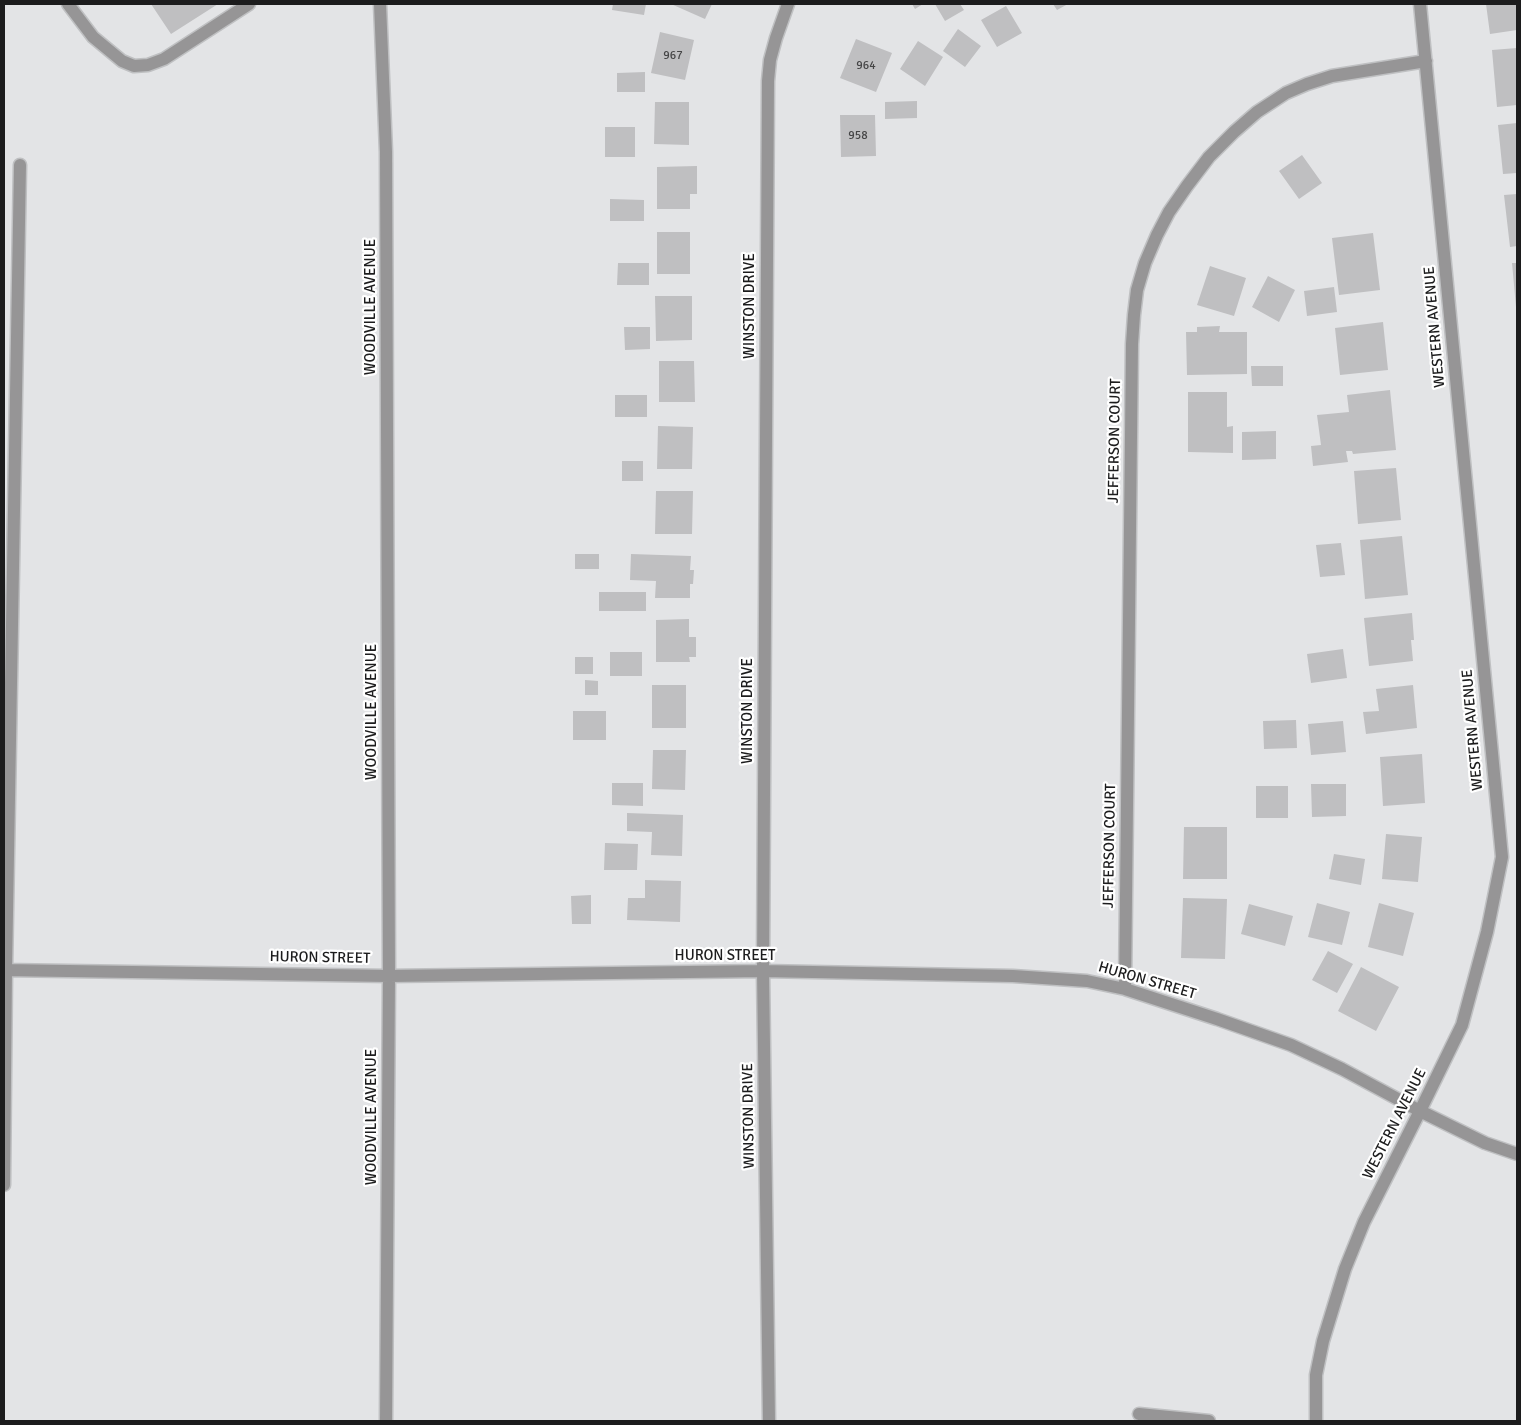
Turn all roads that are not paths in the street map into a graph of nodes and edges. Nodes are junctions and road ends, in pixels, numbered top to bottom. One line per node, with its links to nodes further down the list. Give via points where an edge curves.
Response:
1 (68, 4): 2 (street, via 93,37 122,61 134,66 164,59)
2 (249, 4)
3 (380, 4): 10 (street, WOODVILLE AVENUE, via 386,152)
4 (788, 4): 9 (street, WINSTON DRIVE, via 770,60 768,81)
5 (1420, 4): 6 (street, WESTERN AVENUE)
6 (1426, 61): 11 (street, JEFFERSON COURT, via 1332,76 1286,93 1257,112 1209,157 1187,186 1169,212 1145,263 1138,290 1132,344); 12 (street, WESTERN AVENUE, via 1502,857 1488,932 1462,1025)
7 (20, 165): 8 (street)
8 (5, 970): 10 (street, HURON STREET); 14 (street)
9 (763, 971): 10 (street, HURON STREET); 11 (street, HURON STREET, via 1052,978); 17 (street, WINSTON DRIVE)
10 (389, 976): 16 (street, WOODVILLE AVENUE)
11 (1125, 989): 12 (street, HURON STREET, via 1291,1045)
12 (1420, 1111): 13 (street, HURON STREET, via 1485,1143); 19 (street, WESTERN AVENUE, via 1364,1222 1345,1269 1316,1375)
13 (1517, 1154)
14 (4, 1185)
15 (1139, 1414): 18 (street)
16 (386, 1421)
17 (768, 1421)
18 (1210, 1421)
19 (1316, 1421)

